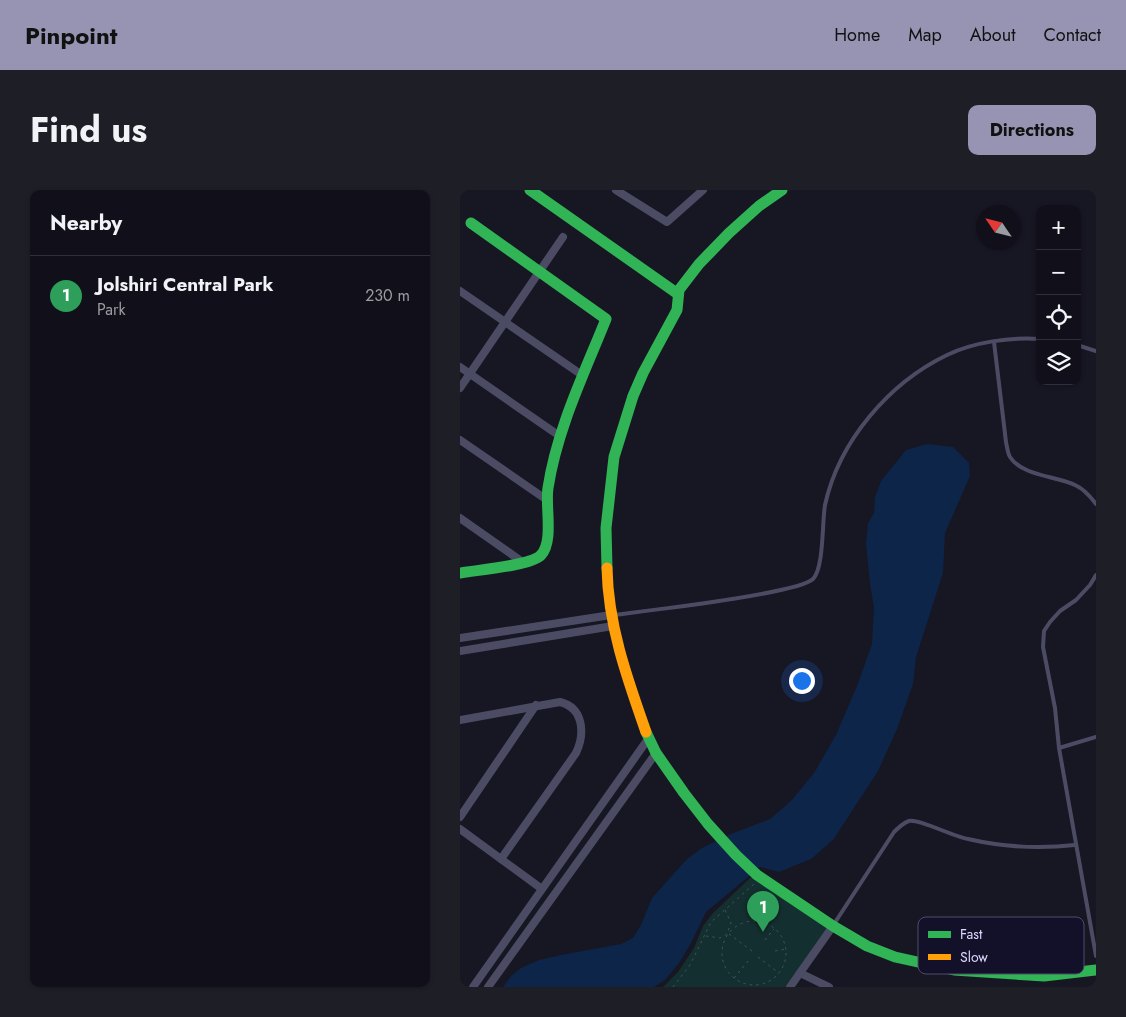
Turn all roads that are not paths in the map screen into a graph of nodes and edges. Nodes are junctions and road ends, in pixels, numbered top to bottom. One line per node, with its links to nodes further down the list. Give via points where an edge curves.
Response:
1 (530, 190): 9 (street)
2 (616, 190): 3 (street, via 667,222)
3 (702, 190)
4 (782, 190): 9 (street, via 729,233)
5 (471, 223): 7 (street)
6 (563, 238): 7 (street)
7 (540, 273): 10 (street); 17 (street, via 606,319)
8 (460, 291): 10 (street)
9 (678, 294): 27 (street, via 677,310 633,396 614,457 606,528)
10 (506, 322): 16 (street); 17 (street)
11 (1036, 339): 12 (lane)
12 (994, 342): 22 (lane, via 1010,457 1032,472 1076,485); 27 (lane, via 948,354 900,387 869,416 850,443 833,478 823,521 819,569 812,580 788,589)
13 (1081, 346): 14 (lane)
14 (1096, 351)
15 (460, 367): 16 (street)
16 (470, 374): 18 (street); 19 (street)
17 (582, 375): 19 (street)
18 (460, 388)
19 (561, 437): 21 (street)
20 (460, 440): 21 (street)
21 (547, 500): 24 (street, via 546,545 536,560)
22 (1096, 504)
23 (460, 518): 24 (street)
24 (524, 563): 25 (street)
25 (460, 573)
26 (1096, 575): 34 (lane, via 1044,631)
27 (612, 620): 28 (street); 29 (street); 33 (street, via 621,659)
28 (460, 638)
29 (460, 651)
30 (536, 705): 31 (street); 36 (street); 39 (street, via 560,702 572,708 582,727 580,744)
31 (460, 720)
32 (1096, 737): 34 (lane)
33 (648, 739): 35 (street); 40 (street)
34 (1059, 748): 38 (lane)
35 (656, 753): 41 (street, via 684,793 755,880); 48 (street)
36 (460, 817)
37 (460, 829): 39 (street)
38 (1075, 845): 41 (lane, via 1048,848 970,840 909,821 894,832); 42 (lane)
39 (501, 859): 40 (street)
40 (542, 889): 47 (street)
41 (833, 926): 43 (street, via 867,946); 44 (street)
42 (1096, 956)
43 (918, 963)
44 (800, 973): 49 (street); 50 (street)
45 (993, 974): 46 (street)
46 (1061, 974)
47 (473, 987)
48 (488, 987)
49 (790, 987)
50 (829, 987)

